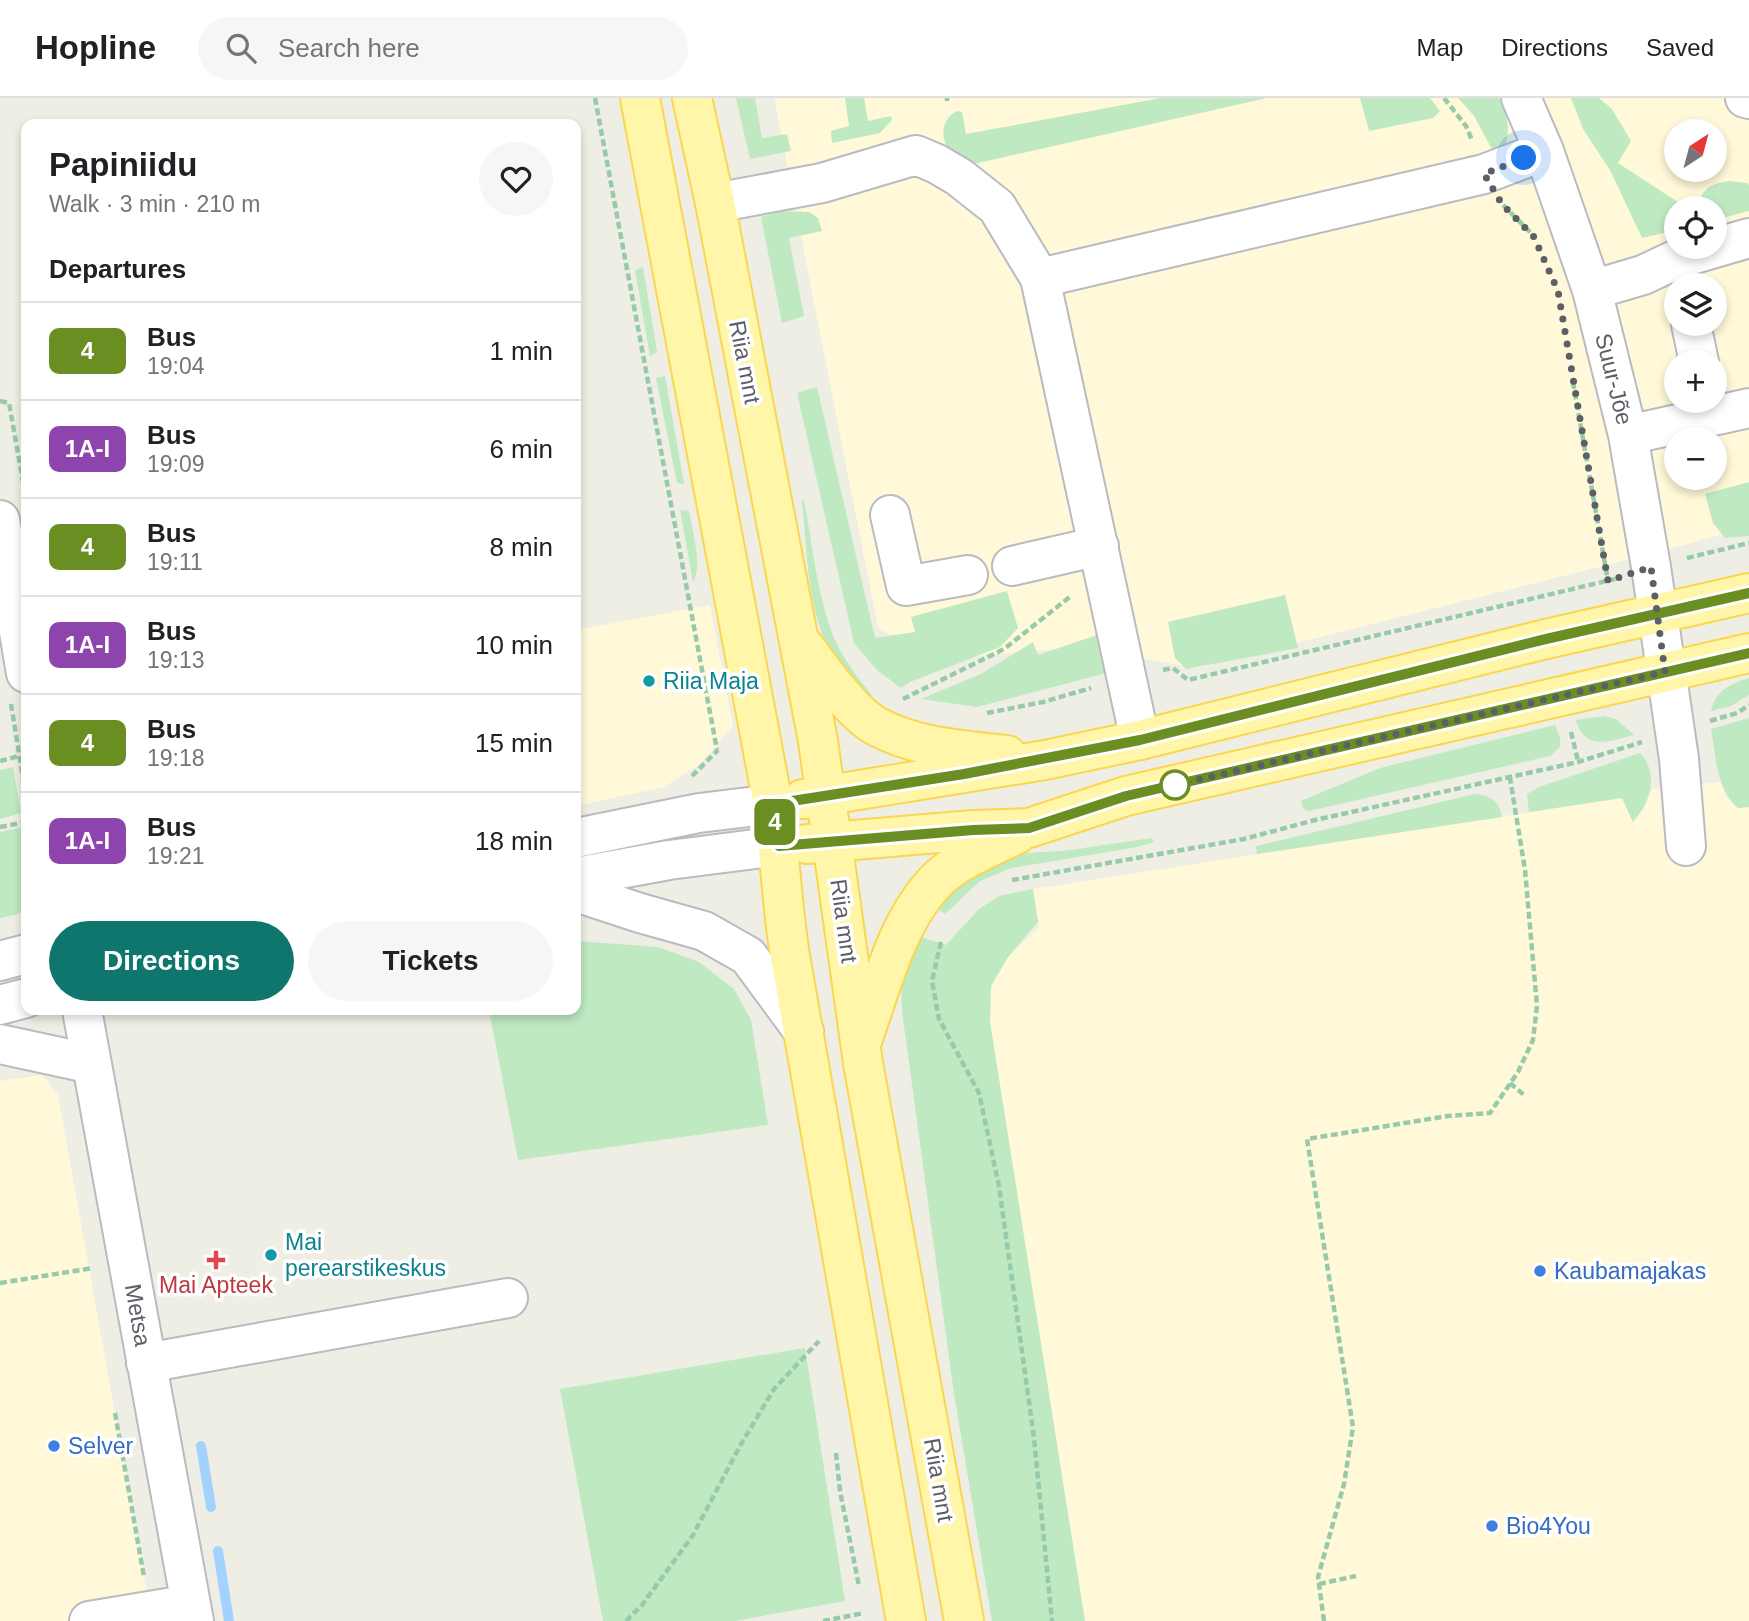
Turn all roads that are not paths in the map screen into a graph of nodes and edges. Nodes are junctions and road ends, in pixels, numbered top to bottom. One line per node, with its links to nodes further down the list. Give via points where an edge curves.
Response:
1 (640, 98): 29 (main road)
2 (692, 98): 5 (main road, Riia mnt)
3 (1521, 98): 4 (street, Suur-Jõe)
4 (1544, 151): 8 (street, via 1484,174); 9 (street, Suur-Jõe)
5 (715, 203): 8 (street, via 822,183 916,155 948,170 997,207); 22 (main road, Riia mnt)
6 (1749, 238): 7 (street)
7 (1679, 272): 9 (street, via 1643,275)
8 (1040, 278): 16 (street)
9 (1592, 290): 13 (street, Suur-Jõe)
10 (1749, 408): 11 (street)
11 (1727, 409)
12 (1697, 413): 13 (street)
13 (1628, 435): 21 (street, Suur-Jõe)
14 (890, 516): 18 (street, via 906,586)
15 (0, 520): 19 (street)
16 (1102, 558): 17 (street); 26 (street)
17 (1012, 566)
18 (968, 575)
19 (5, 576): 25 (street)
20 (1749, 593): 21 (main road)
21 (1658, 613): 24 (street, Suur-Jõe); 26 (main road)
22 (798, 639): 27 (main road, via 835,688 874,725 913,742); 28 (main road, Riia mnt)
23 (1749, 653): 24 (main road)
24 (1665, 672): 30 (main road, via 1126,796); 34 (street, Suur-Jõe)
25 (17, 682)
26 (1140, 740): 27 (main road)
27 (1045, 760): 28 (main road)
28 (826, 795): 29 (main road); 32 (main road, Riia mnt)
29 (773, 804): 31 (street, via 699,813); 33 (main road)
30 (1029, 828): 32 (main road); 43 (main road, via 940,877 915,906)
31 (581, 837)
32 (833, 841): 33 (main road); 43 (main road, Riia mnt)
33 (779, 846): 35 (street); 42 (main road, via 783,916)
34 (1686, 846)
35 (581, 876)
36 (581, 894): 42 (street, via 704,931 748,956)
37 (21, 955): 38 (street)
38 (0, 961)
39 (21, 999): 40 (street)
40 (0, 1005)
41 (83, 1015): 45 (street, Metsa)
42 (804, 1032): 49 (main road)
43 (861, 1043): 51 (main road, Riia mnt)
44 (0, 1044): 45 (street)
45 (92, 1064): 47 (street, Metsa)
46 (508, 1298): 47 (street)
47 (146, 1363): 48 (street, Metsa)
48 (192, 1612): 50 (street)
49 (899, 1619)
50 (89, 1621)
51 (964, 1621)

